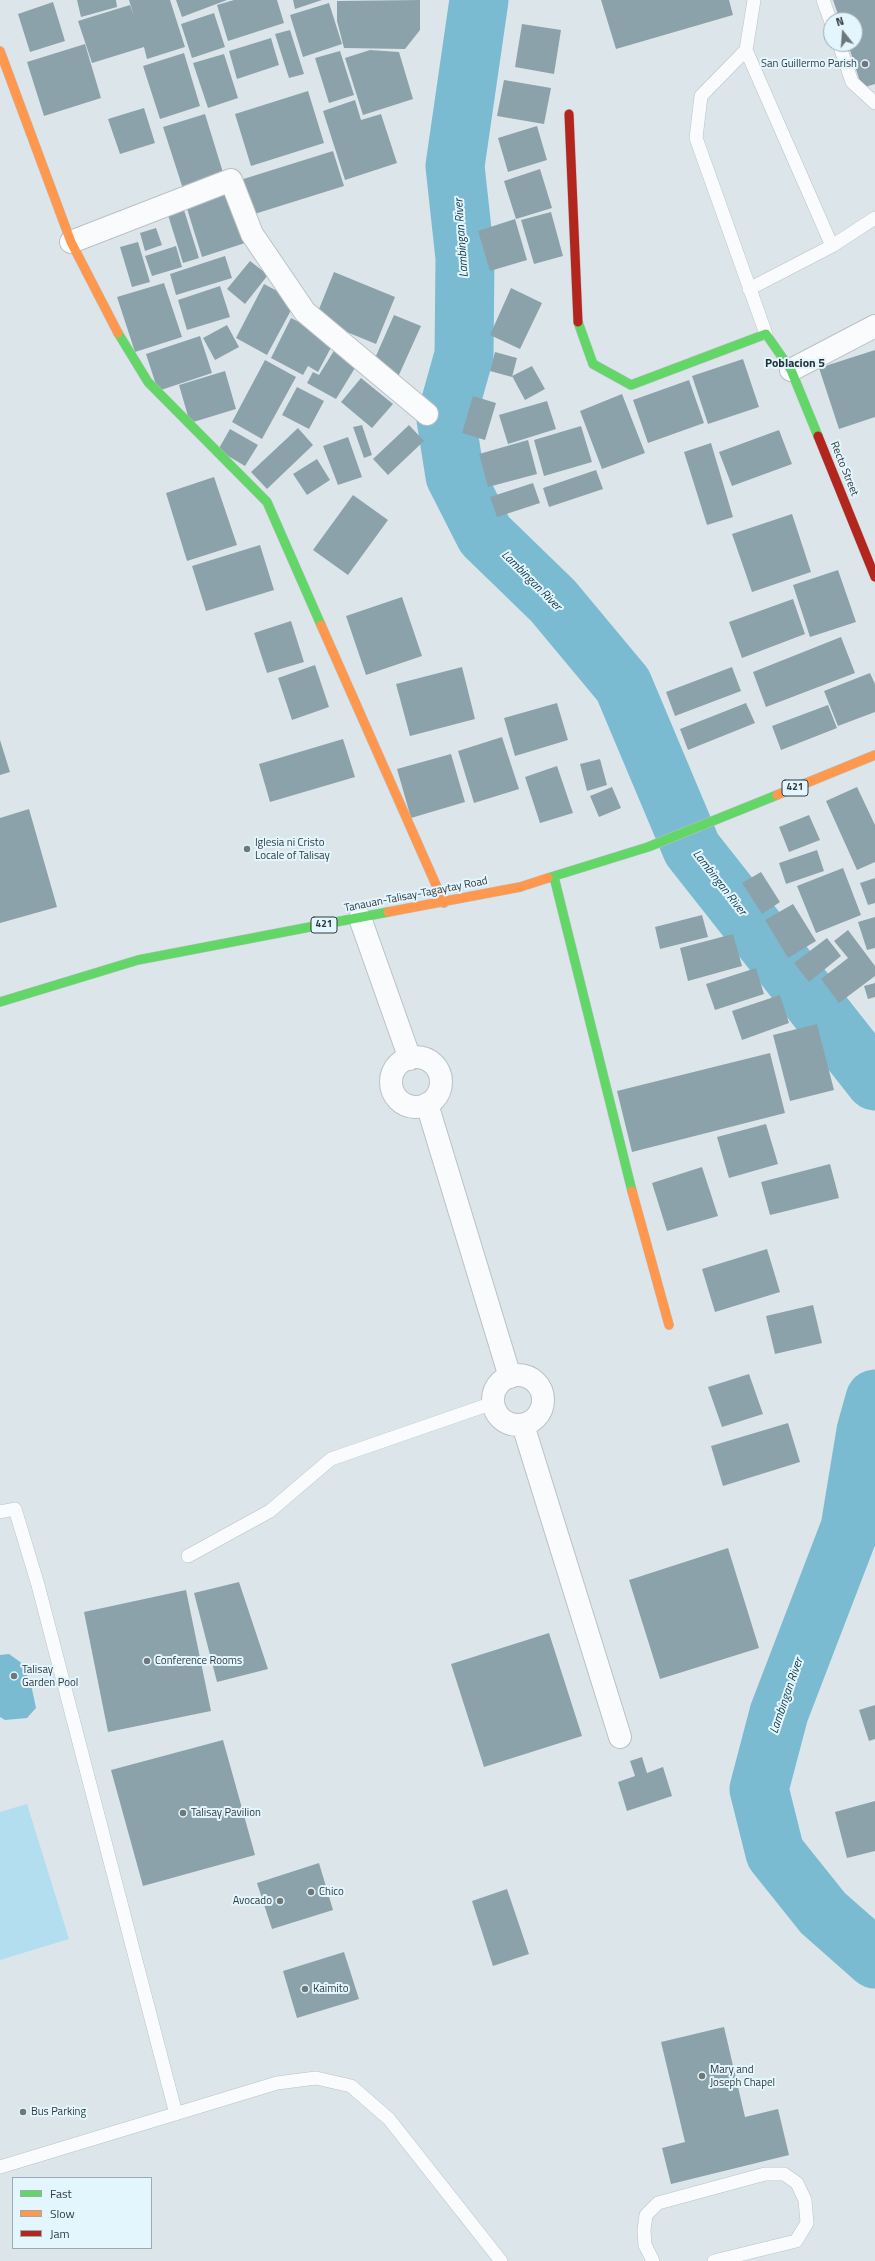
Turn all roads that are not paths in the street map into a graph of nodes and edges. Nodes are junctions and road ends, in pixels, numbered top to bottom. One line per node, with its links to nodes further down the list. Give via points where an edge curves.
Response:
1 (754, 0): 4 (lane)
2 (823, 0): 3 (lane)
3 (827, 12)
4 (746, 50): 11 (lane); 12 (lane, via 701,96 696,138)
5 (0, 51): 10 (street)
6 (842, 52): 7 (lane, via 852,82)
7 (875, 103)
8 (569, 114): 14 (street, via 577,319 593,364 631,385)
9 (875, 218): 11 (lane)
10 (71, 242): 16 (street, via 231,180 252,234 305,312); 20 (street, via 114,326 148,382 267,502)
11 (832, 246): 12 (lane)
12 (749, 289): 14 (lane)
13 (875, 326): 15 (street)
14 (766, 334): 15 (street, Recto Street)
15 (791, 370): 17 (street, Recto Street)
16 (427, 414)
17 (875, 577)
18 (875, 755): 19 (street, Tanauan-Talisay-Tagaytay Road / 421, via 648,847)
19 (554, 877): 20 (street, Tanauan-Talisay-Tagaytay Road / 421); 25 (street, via 624,1160)
20 (444, 903): 21 (street, Tanauan-Talisay-Tagaytay Road / 421)
21 (360, 918): 22 (street, Tanauan-Talisay-Tagaytay Road / 421, via 138,960); 23 (street)
22 (0, 1002)
23 (410, 1058): 24 (street, via 426,1059 438,1070 438,1093 434,1100); 24 (street, via 402,1061 393,1074 392,1090 396,1098 410,1107)
24 (427, 1104): 26 (street)
25 (669, 1325)
26 (510, 1377): 27 (street, via 497,1387); 28 (street, via 529,1379 542,1393 542,1409 531,1422)
27 (493, 1403): 28 (street, via 495,1411 507,1423); 30 (lane, via 331,1459 270,1511)
28 (523, 1425): 31 (street)
29 (0, 1512): 32 (lane, via 14,1509 38,1585)
30 (188, 1556)
31 (620, 1737)
32 (176, 2114): 33 (lane); 35 (lane, via 277,2083 316,2078 351,2086 389,2119)
33 (0, 2167)
34 (744, 2257): 36 (lane, via 796,2241 807,2223 805,2200 798,2183 784,2174 765,2174 658,2203 646,2215 644,2230 645,2246); 37 (lane)
35 (501, 2261)
36 (653, 2261)
37 (714, 2261)

